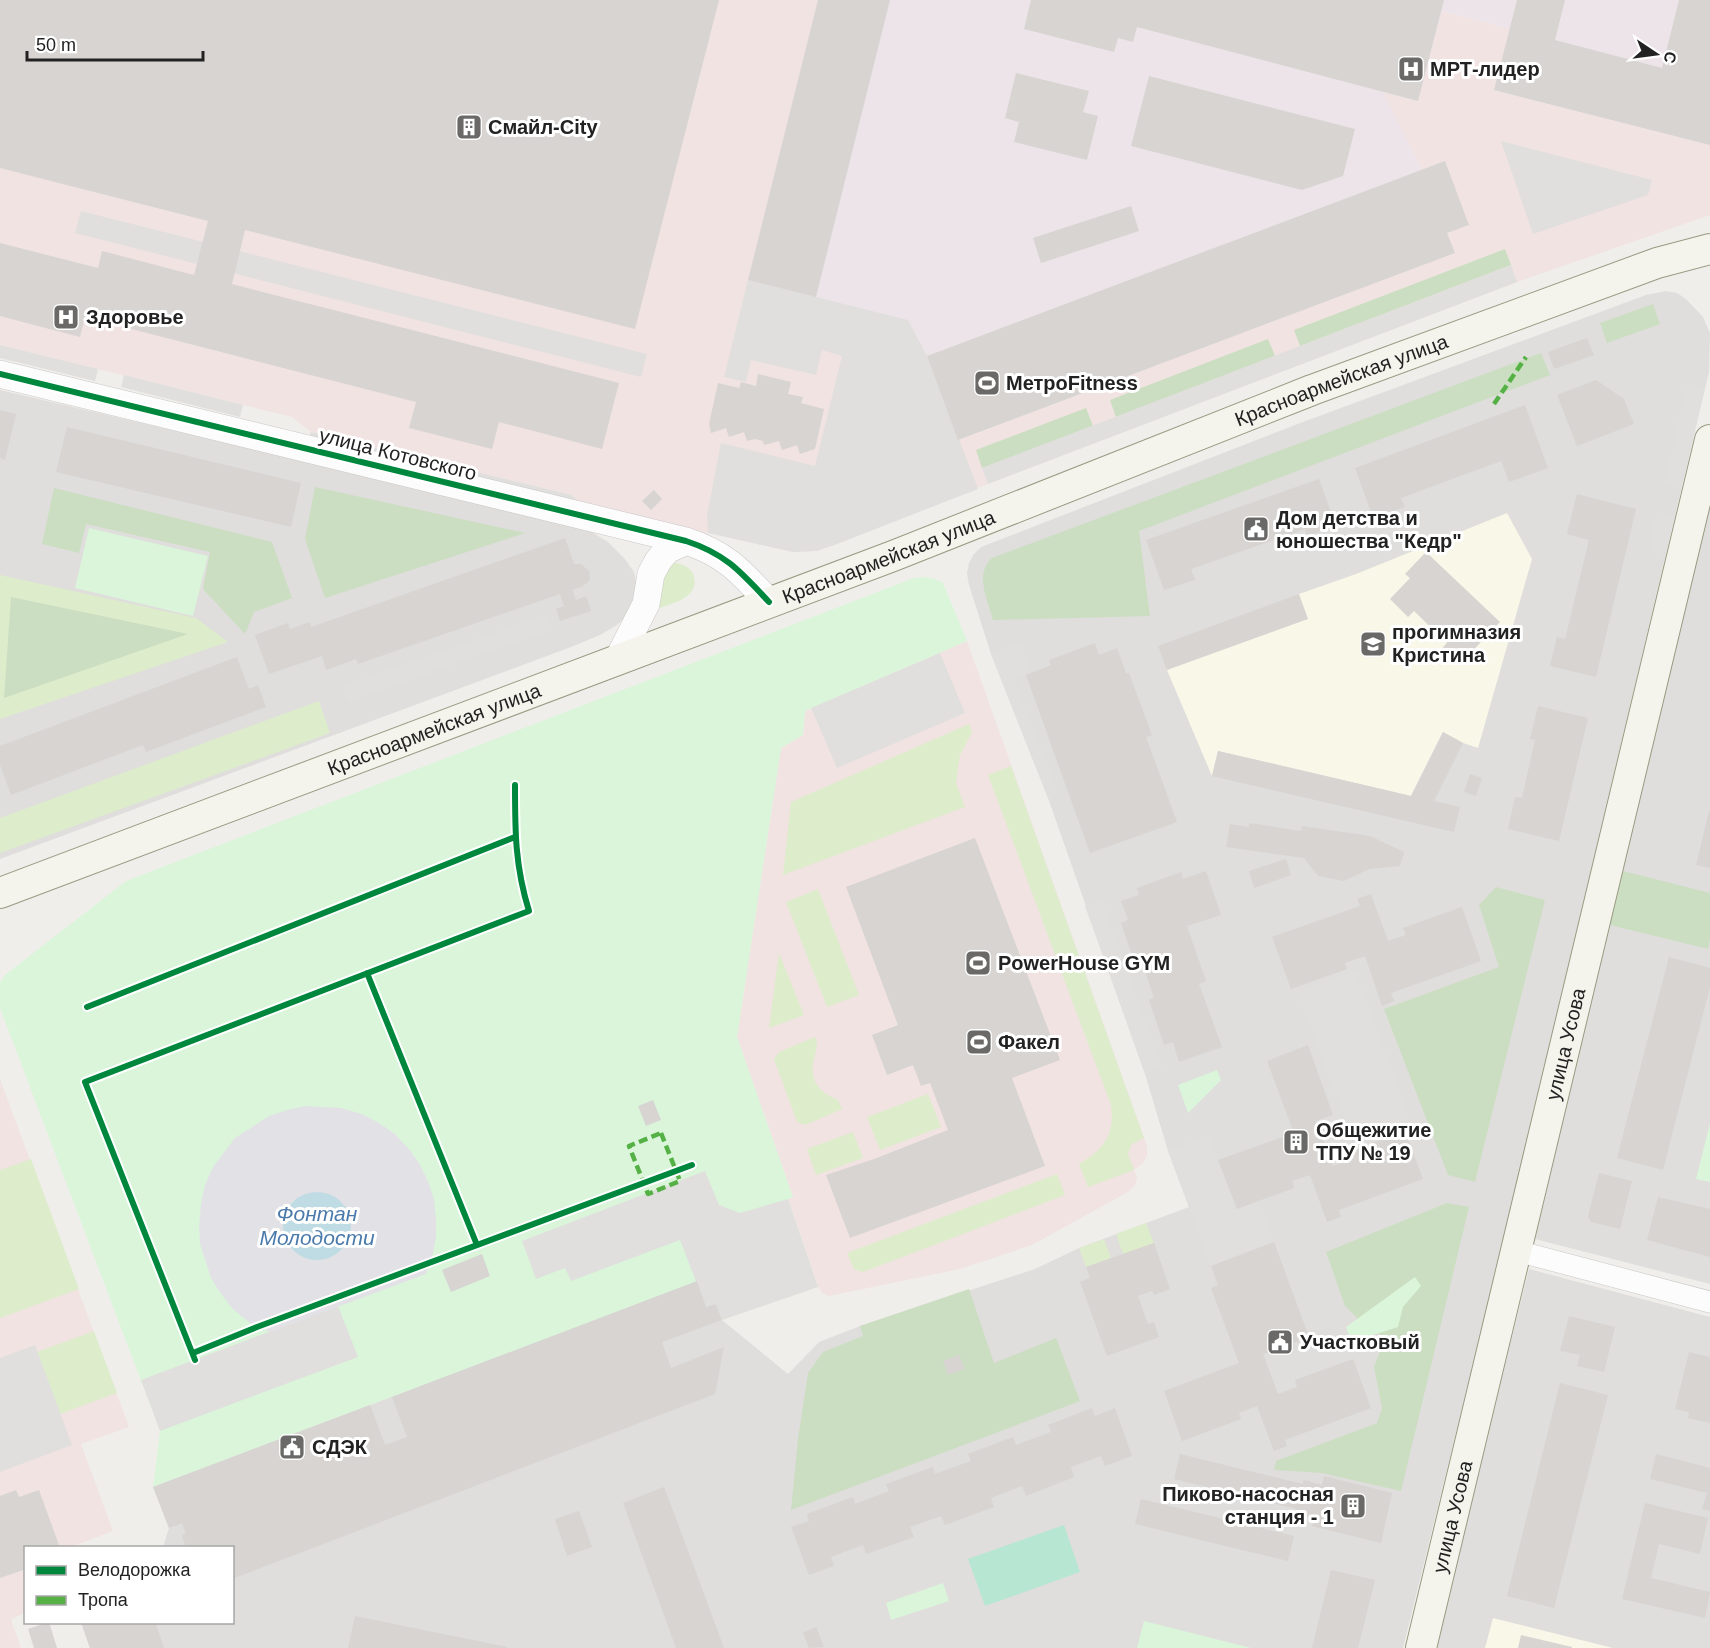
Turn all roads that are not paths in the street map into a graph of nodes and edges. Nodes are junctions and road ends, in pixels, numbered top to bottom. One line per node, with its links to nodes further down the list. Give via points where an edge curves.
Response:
1 (1710, 249): 5 (main road, Красноармейская улица, via 1631,272 1334,382)
2 (0, 374): 4 (street, улица Котовского)
3 (1710, 440): 8 (main road, улица Усова)
4 (686, 541): 5 (street, улица Котовского, via 723,557); 6 (street, via 667,550 658,561 651,574 646,604)
5 (769, 602): 6 (main road, Красноармейская улица)
6 (617, 661): 7 (main road, Красноармейская улица)
7 (0, 893)
8 (1517, 1251): 9 (street); 10 (main road, улица Усова)
9 (1710, 1302)
10 (1420, 1648)

